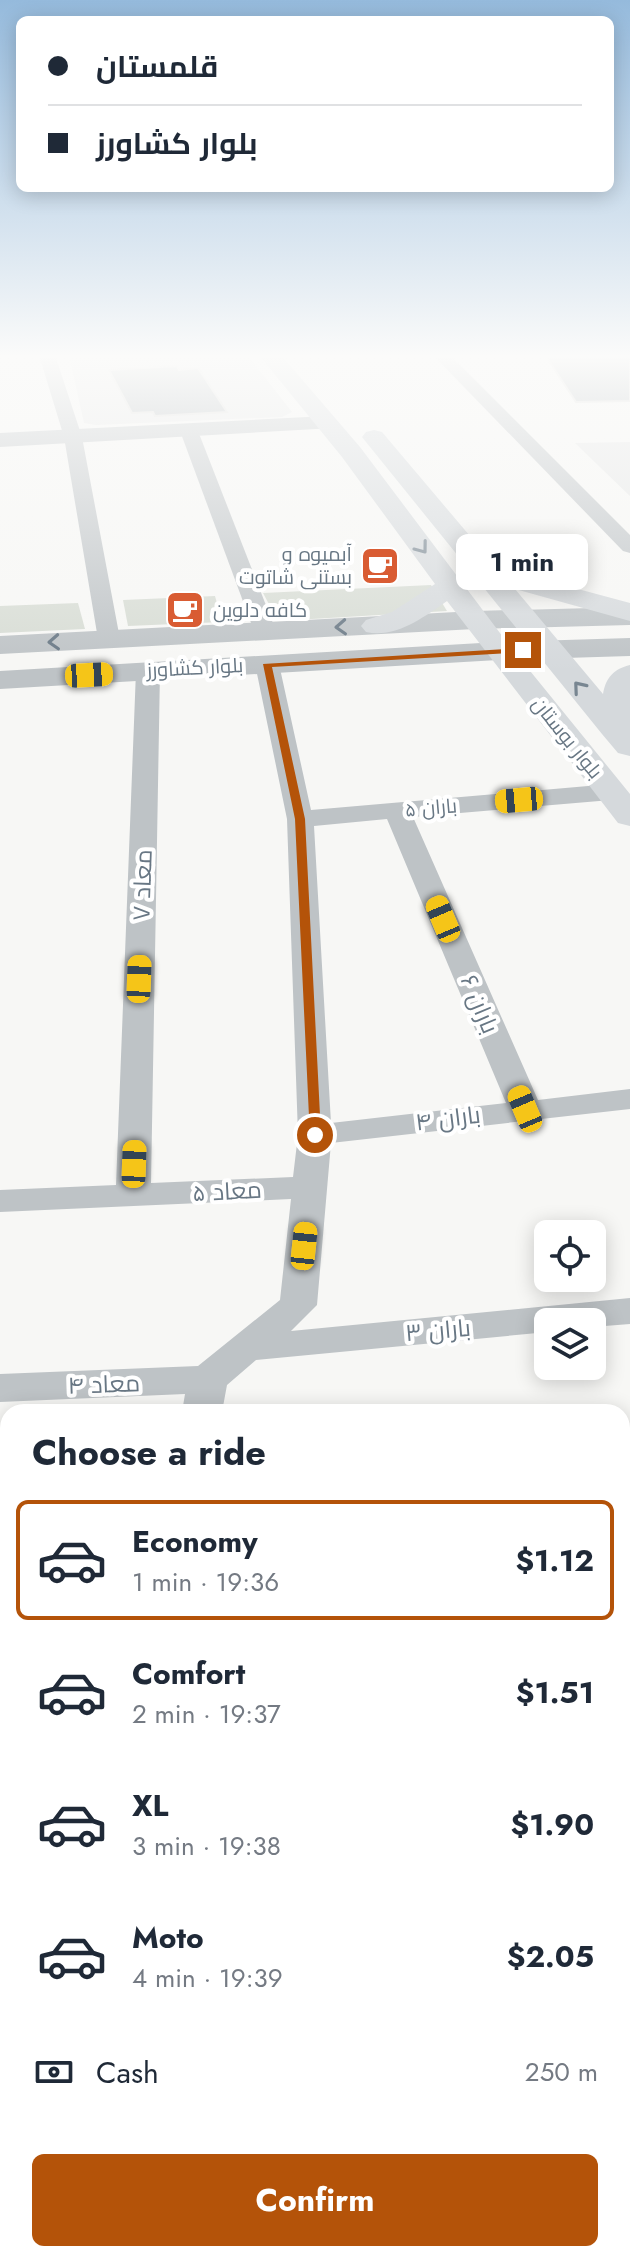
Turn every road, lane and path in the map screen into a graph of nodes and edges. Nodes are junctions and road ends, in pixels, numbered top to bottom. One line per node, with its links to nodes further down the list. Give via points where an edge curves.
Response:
1 (77, 461): 14 (street)
2 (200, 461): 13 (street)
3 (371, 461): 8 (main road, بلوار بوستان, one-way to 8)
4 (385, 461): 7 (main road, بلوار بوستان)
5 (545, 461): 6 (street)
6 (630, 547)
7 (473, 556): 9 (main road, via 527,584); 10 (main road, بلوار بوستان)
8 (451, 586): 11 (main road, بلوار بوستان); 12 (main road)
9 (630, 614): 10 (street, بلوار کشاورز)
10 (524, 619): 11 (street, بلوار کشاورز); 17 (main road, بلوار بوستان)
11 (475, 620): 12 (street, بلوار کشاورز); 18 (main road, بلوار بوستان)
12 (385, 625): 13 (street, بلوار کشاورز, one-way to 13); 19 (street, via 421,630 434,641 423,653)
13 (265, 631): 14 (street, بلوار کشاورز)
14 (109, 639): 15 (street, بلوار کشاورز, one-way to 15)
15 (0, 645)
16 (630, 647): 17 (street, بلوار کشاورز)
17 (548, 649): 18 (street, بلوار کشاورز); 24 (main road, بلوار بوستان, one-way to 17)
18 (498, 651): 19 (street, بلوار کشاورز); 25 (main road, بلوار بوستان)
19 (411, 656): 20 (street, بلوار کشاورز)
20 (267, 664): 21 (street, بلوار کشاورز); 28 (street)
21 (148, 671): 23 (street, بلوار کشاورز); 33 (street, معاد ۷)
22 (630, 674): 24 (main road, via 621,682)
23 (0, 680)
24 (622, 736)
25 (611, 792): 26 (street, باران ۵); 27 (main road, بلوار بوستان)
26 (397, 811): 28 (street, باران ۵); 30 (street, باران ۶)
27 (630, 816)
28 (300, 819): 31 (street)
29 (630, 1099): 30 (street, باران ۴)
30 (525, 1109): 31 (street, باران ۴)
31 (315, 1135): 32 (street)
32 (310, 1187): 33 (street, معاد ۵); 36 (street, via 298,1305)
33 (133, 1195): 34 (street, معاد ۵)
34 (0, 1201)
35 (630, 1311): 36 (street, باران ۳)
36 (246, 1348): 38 (street)
37 (0, 1388): 38 (street, معاد ۴)
38 (205, 1396)

